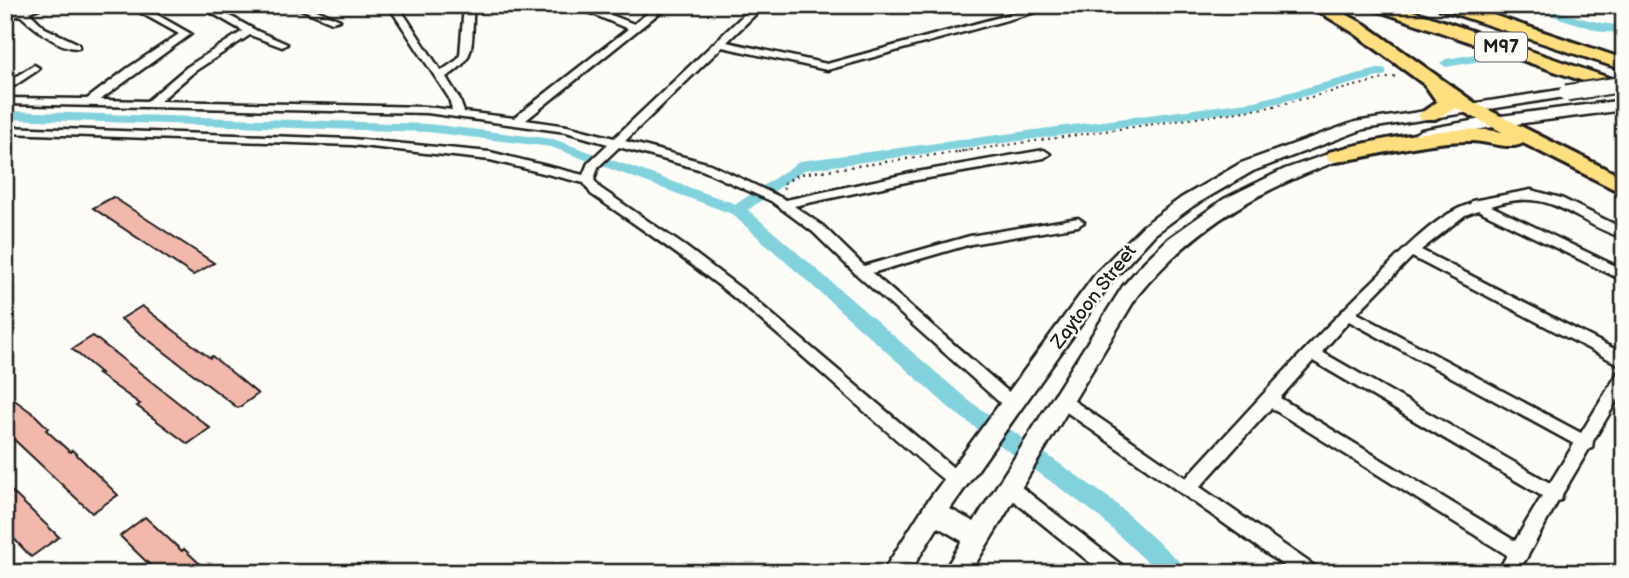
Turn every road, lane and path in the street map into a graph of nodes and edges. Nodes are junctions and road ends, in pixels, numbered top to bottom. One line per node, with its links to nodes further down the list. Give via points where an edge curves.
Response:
1 (43, 5): 15 (street)
2 (132, 5): 31 (street, via 185,35)
3 (204, 5): 19 (street)
4 (296, 5): 17 (street)
5 (393, 5): 27 (street)
6 (468, 5): 27 (street, via 465,59)
7 (577, 5): 18 (street)
8 (664, 5): 18 (street)
9 (760, 5): 21 (street)
10 (1056, 5): 21 (street, via 827,67)
11 (1316, 5): 26 (highway, via 1360,29)
12 (1379, 5): 28 (highway, M97)
13 (1446, 5): 24 (highway, M97)
14 (1465, 5): 23 (highway)
15 (22, 12): 16 (street); 22 (street, via 42,30)
16 (5, 16)
17 (335, 20)
18 (635, 28): 37 (street)
19 (250, 32): 20 (street); 32 (street, via 191,69)
20 (282, 44)
21 (721, 44): 40 (street)
22 (75, 46)
23 (1624, 56)
24 (1624, 65)
25 (34, 68): 29 (street)
26 (1422, 74): 34 (highway); 36 (highway, via 1449,104); 46 (path, via 1266,108 800,174 782,184 784,190)
27 (440, 76): 35 (street)
28 (1624, 87): 34 (main road, Zaytoon Street, bridge)
29 (5, 89)
30 (5, 101): 31 (street)
31 (88, 104): 32 (street)
32 (149, 105): 35 (street)
33 (1624, 105): 38 (main road, Zaytoon Street)
34 (1468, 107): 36 (main road, Zaytoon Street); 38 (highway)
35 (459, 113): 37 (street)
36 (1428, 115): 61 (main road, Zaytoon Street, via 1361,125 1298,146 1247,167 1187,202 1121,257)
37 (518, 121): 40 (street)
38 (1493, 122): 42 (main road, Zaytoon Street, via 1378,143); 43 (highway)
39 (5, 130): 44 (street, via 378,144)
40 (620, 142): 44 (street); 46 (street, via 706,167)
41 (1044, 154): 46 (street)
42 (1336, 156): 43 (highway, via 1441,137 1479,135 1512,140); 60 (main road, Zaytoon Street, via 1268,183 1215,213 1156,260 1130,291)
43 (1581, 167): 45 (highway)
44 (590, 173): 63 (street, via 596,191 764,314)
45 (1624, 187)
46 (769, 196): 51 (street, via 818,229)
47 (1476, 204): 49 (street, via 1531,194 1544,196); 50 (street); 52 (street)
48 (1078, 222): 51 (street, via 970,240)
49 (1624, 234)
50 (1411, 251): 53 (street); 57 (street)
51 (862, 271): 61 (street)
52 (1624, 276)
53 (1347, 314): 56 (street); 62 (street)
54 (5, 320): 55 (street)
55 (5, 330)
56 (1312, 353): 59 (street); 66 (street)
57 (1624, 361)
58 (1624, 376): 62 (street)
59 (1269, 399): 65 (street); 69 (street)
60 (1064, 402): 64 (main road, Zaytoon Street); 65 (street)
61 (1009, 410): 63 (main road, Zaytoon Street)
62 (1586, 443): 66 (street)
63 (957, 481): 67 (main road, Zaytoon Street)
64 (1010, 488): 68 (main road, Zaytoon Street); 72 (street)
65 (1188, 488): 73 (street)
66 (1555, 495): 69 (street)
67 (934, 512): 68 (main road); 70 (main road, Zaytoon Street)
68 (978, 537): 71 (main road, Zaytoon Street)
69 (1520, 552): 74 (street)
70 (895, 573)
71 (956, 573)
72 (1116, 573)
73 (1309, 573)
74 (1506, 573)

